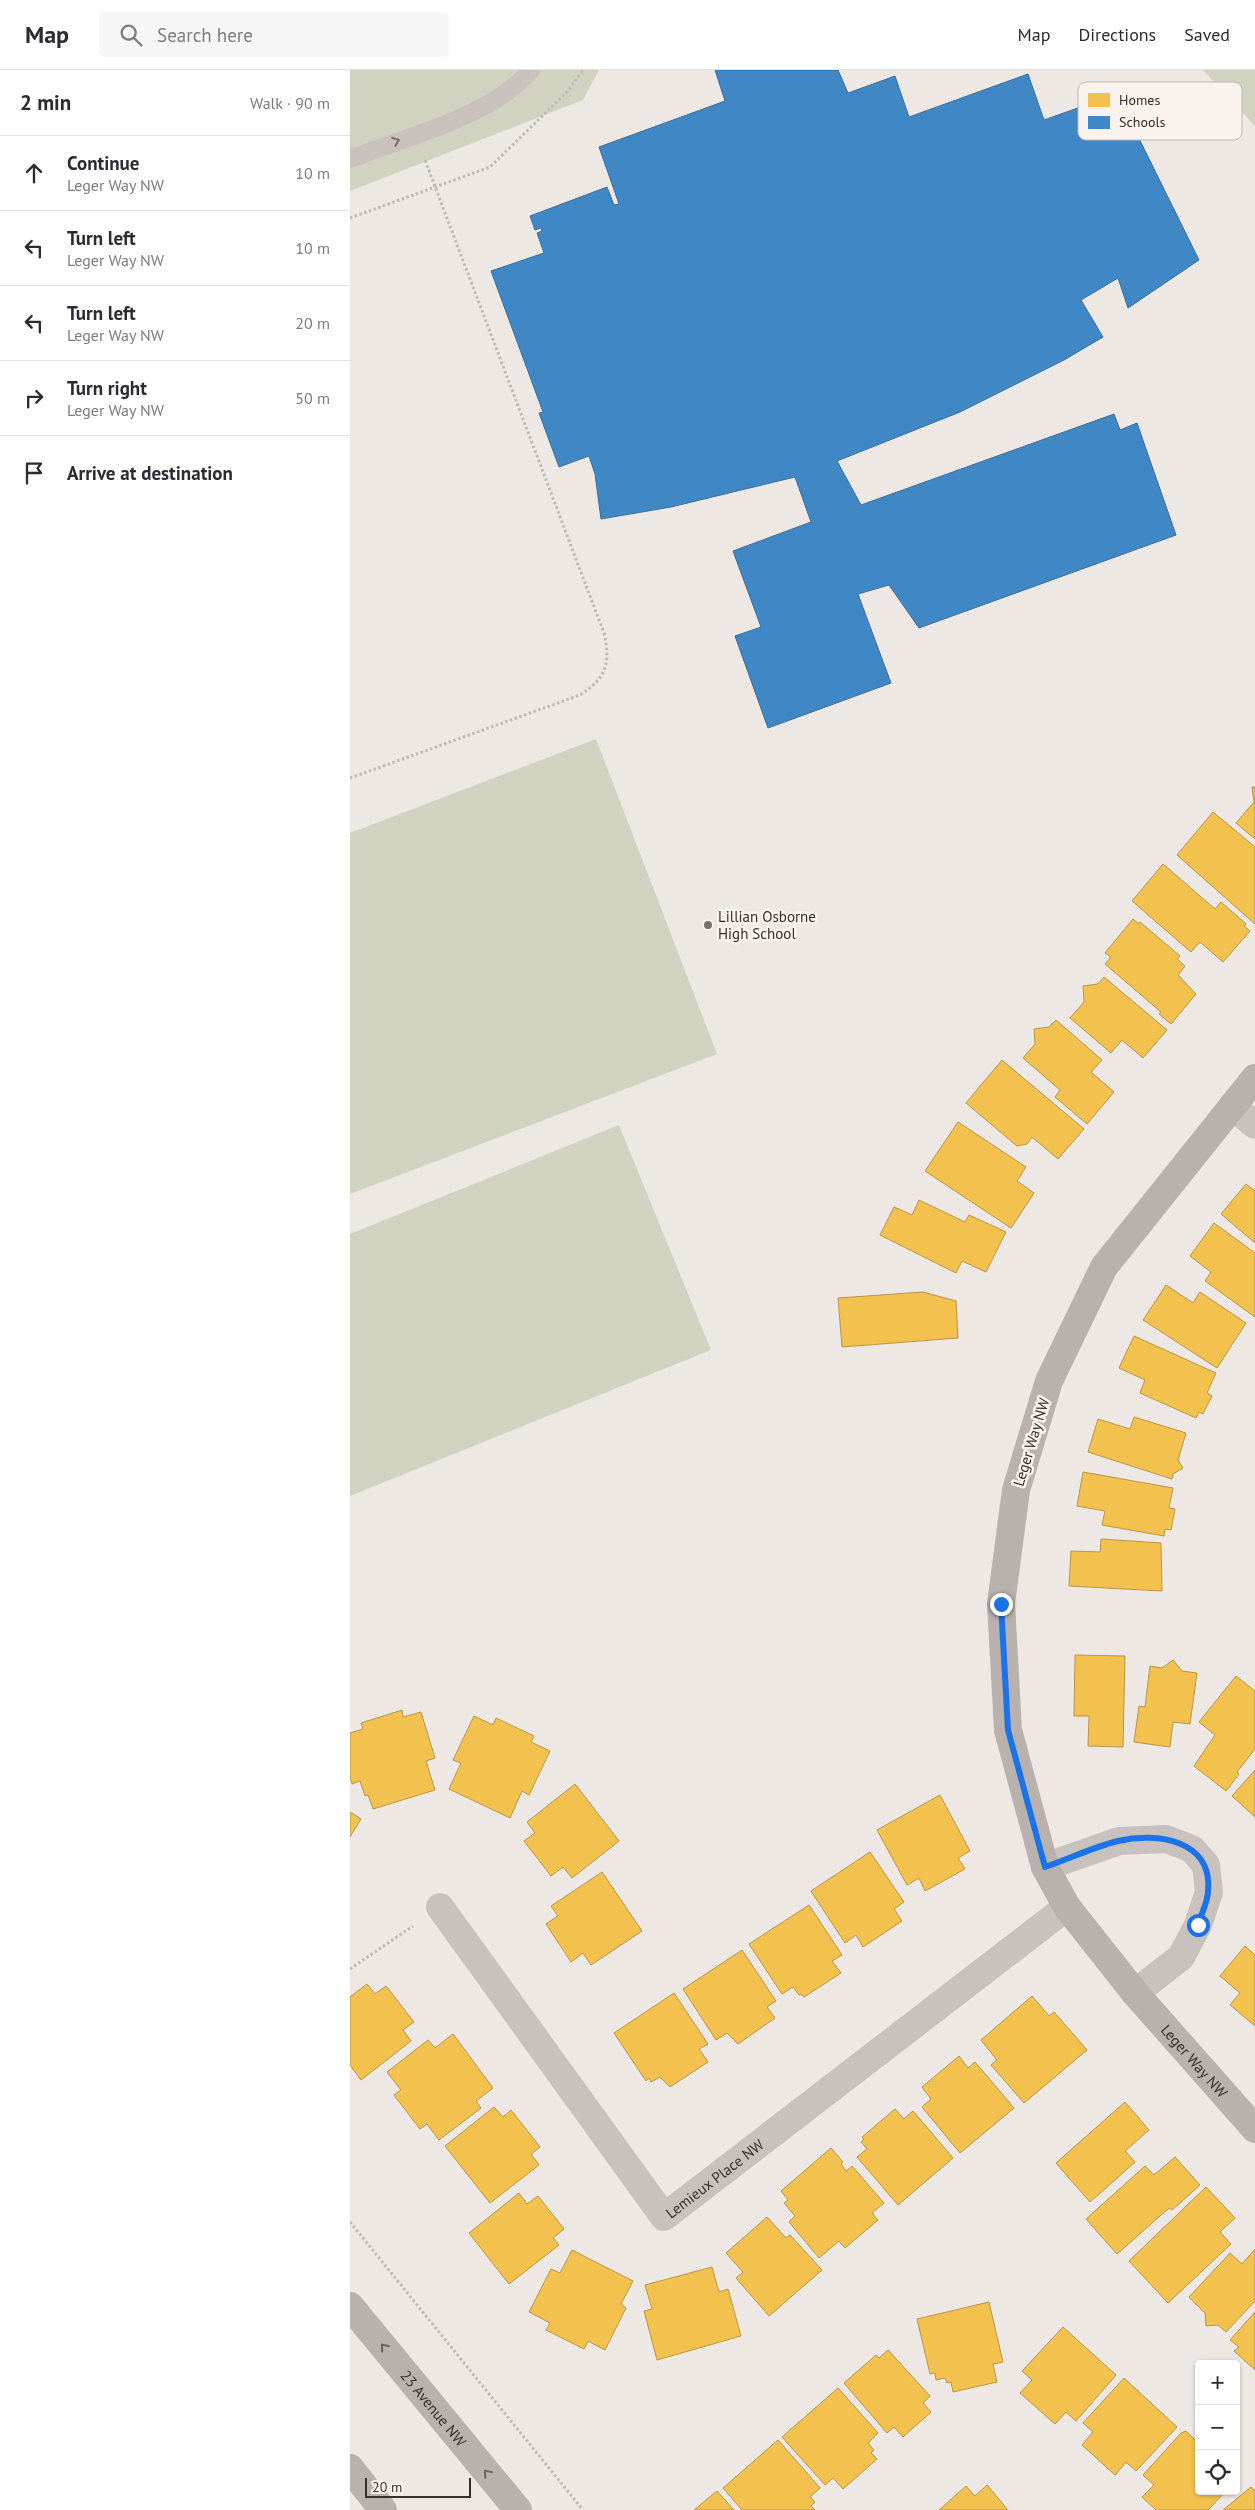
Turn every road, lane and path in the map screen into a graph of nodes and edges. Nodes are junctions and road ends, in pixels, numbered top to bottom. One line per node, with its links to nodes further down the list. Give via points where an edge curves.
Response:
1 (531, 70): 3 (lane, via 503,95 473,112)
2 (583, 70): 5 (path, via 568,91 490,167)
3 (415, 134): 4 (lane, one-way to 3); 5 (path)
4 (350, 159)
5 (436, 188): 6 (path); 7 (path, via 604,633 608,660 602,675 580,695)
6 (350, 218)
7 (350, 778)
8 (1255, 1078): 9 (street, Leger Way NW)
9 (1232, 1106): 10 (street); 11 (street, Leger Way NW, via 1104,1266 1049,1381 1016,1490 1001,1604 1008,1730)
10 (1255, 1124)
11 (1045, 1867): 13 (street, Leger Way NW); 15 (street, via 1119,1841 1166,1839 1192,1849 1206,1864 1208,1892 1198,1925 1181,1957)
12 (440, 1907): 13 (street, Lemieux Place NW, via 664,2217); 14 (path)
13 (1067, 1907): 15 (street, Leger Way NW)
14 (350, 1969)
15 (1135, 1993): 16 (street, Leger Way NW)
16 (1255, 2129)
17 (350, 2222): 22 (path)
18 (350, 2306): 21 (street, 23 Avenue NW, one-way to 18)
19 (350, 2468): 20 (street)
20 (383, 2510)
21 (518, 2510)
22 (583, 2510)

